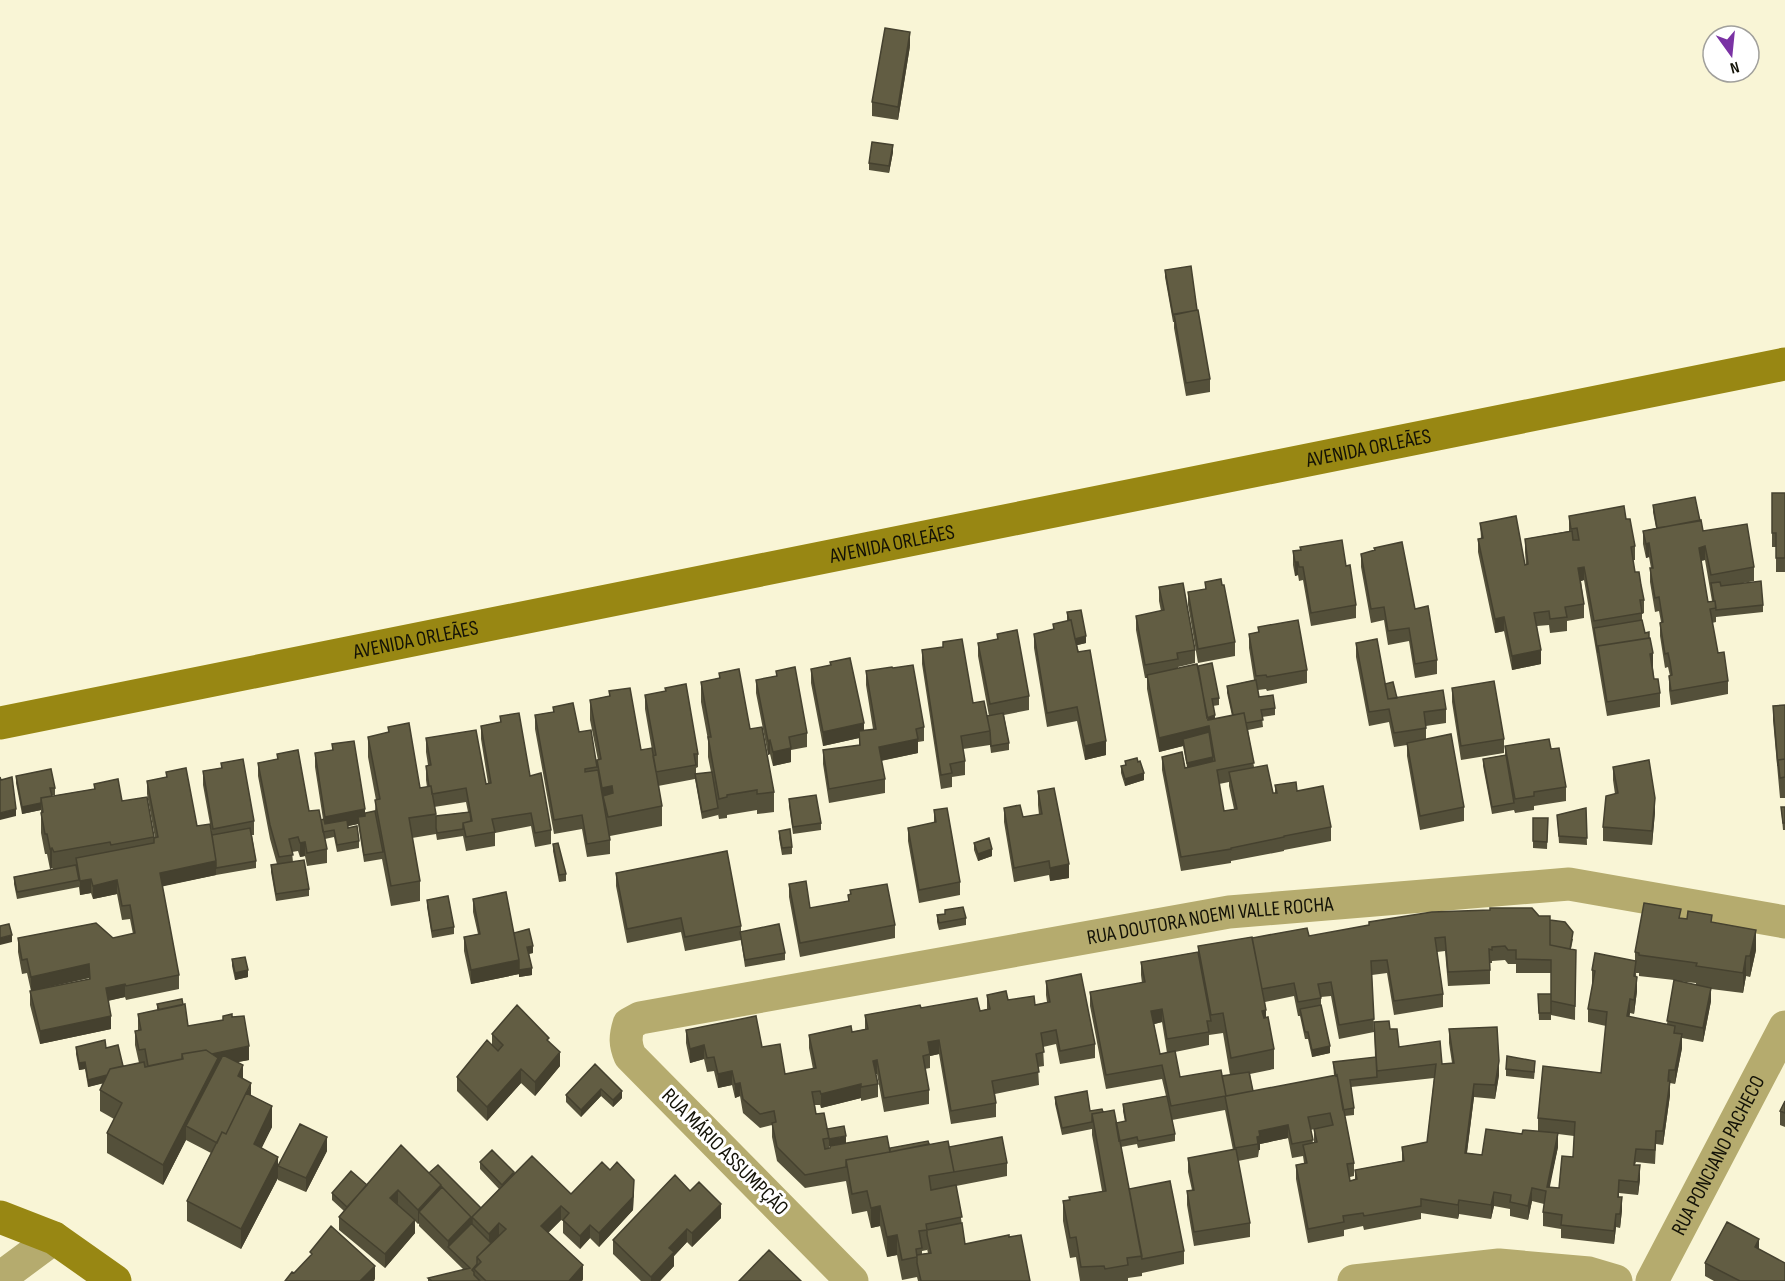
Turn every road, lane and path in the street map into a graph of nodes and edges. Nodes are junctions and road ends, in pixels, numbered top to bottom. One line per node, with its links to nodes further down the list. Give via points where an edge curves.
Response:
1 (1785, 364): 2 (street, AVENIDA ORLEÃES)
2 (0, 723)
3 (1785, 922): 4 (street, RUA DOUTORA NOEMI VALLE ROCHA, via 1569,884 1229,912)
4 (640, 1018): 10 (street, RUA MÁRIO ASSUMPÇÃO, via 629,1024 625,1035 630,1056)
5 (1785, 1027): 13 (street, RUA PONCIANO PACHECO)
6 (0, 1216): 7 (street)
7 (54, 1238): 8 (street); 9 (street)
8 (0, 1278)
9 (115, 1281)
10 (852, 1281)
11 (1354, 1281): 12 (street, via 1499,1265 1589,1273)
12 (1616, 1281)
13 (1652, 1281)

